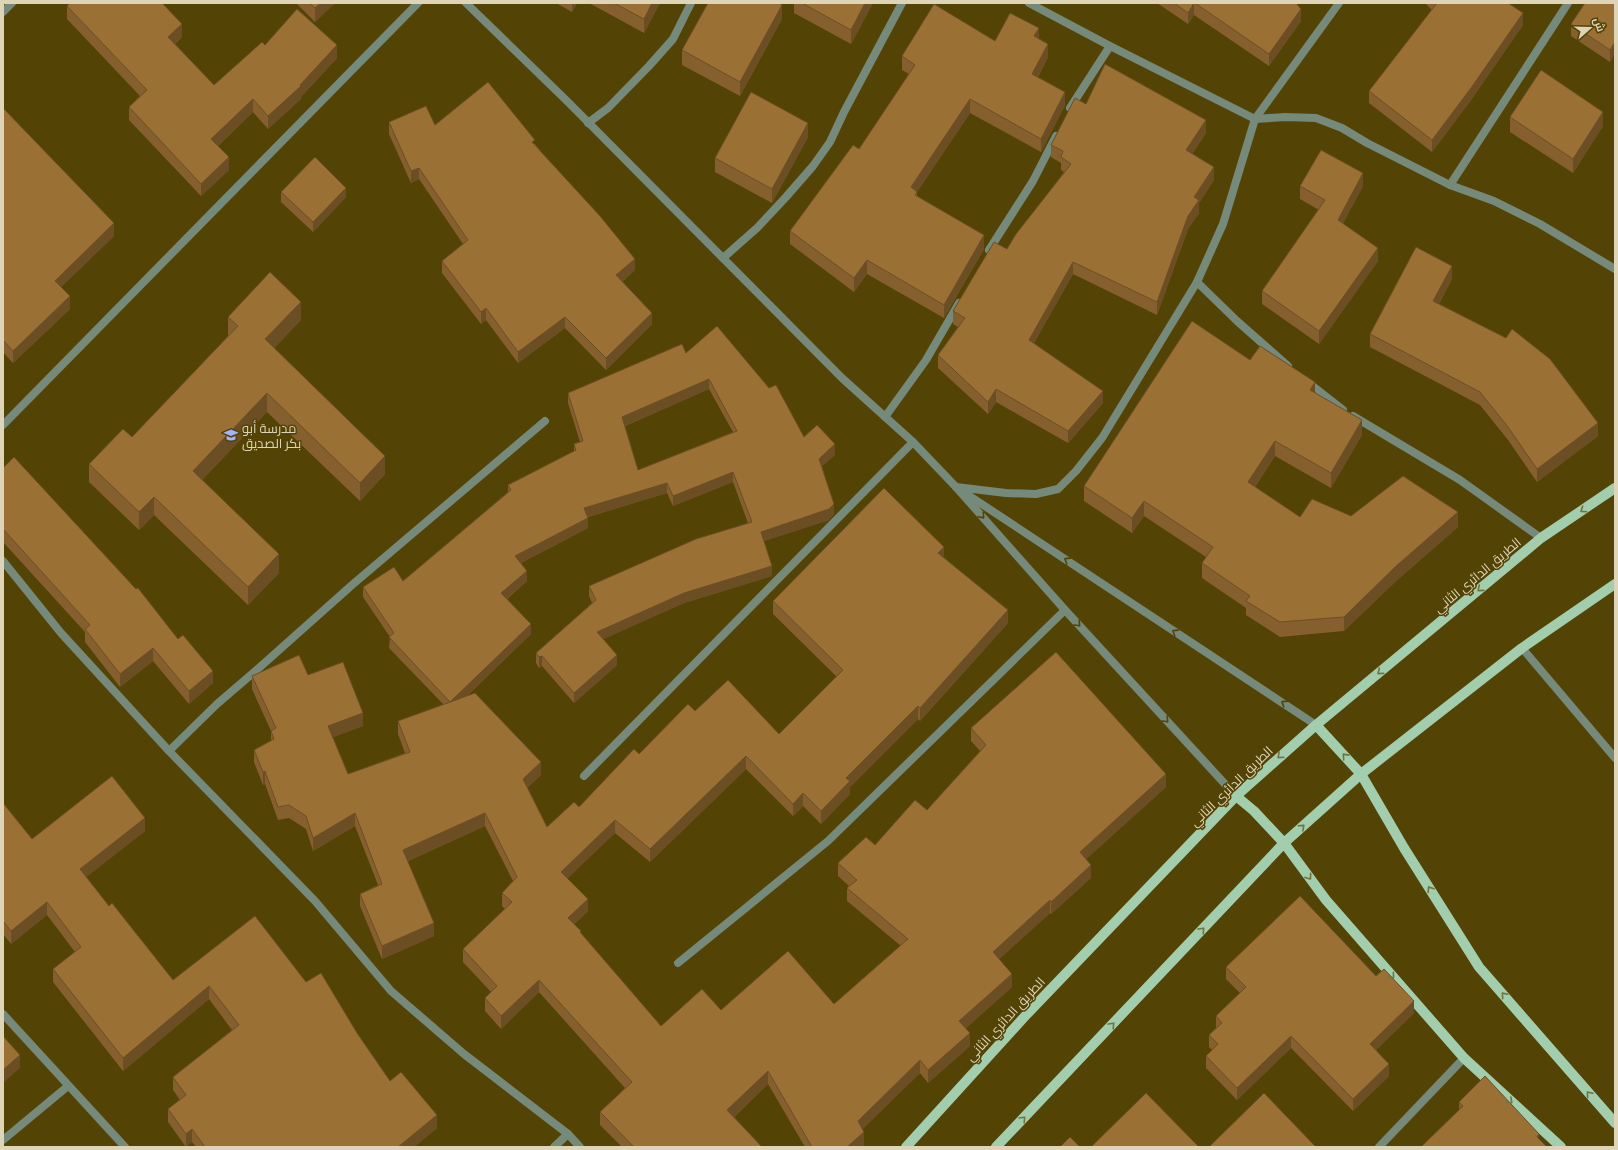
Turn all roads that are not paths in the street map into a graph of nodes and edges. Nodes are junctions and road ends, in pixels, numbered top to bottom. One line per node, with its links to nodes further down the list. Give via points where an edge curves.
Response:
1 (12, 3): 9 (street)
2 (418, 3): 23 (street)
3 (466, 3): 13 (street)
4 (691, 3): 13 (street, via 673,39 608,108)
5 (902, 3): 17 (street, via 826,148 757,228)
6 (1029, 3): 10 (street)
7 (1338, 3): 12 (street)
8 (1568, 3): 15 (street)
9 (3, 12)
10 (1110, 46): 11 (street); 12 (street)
11 (1067, 114)
12 (1255, 119): 15 (street, via 1285,116 1316,118 1342,128); 19 (street, via 1223,224)
13 (588, 122): 17 (street)
14 (1060, 127): 16 (street, via 1033,181)
15 (1450, 185): 18 (street, via 1494,201 1540,224)
16 (987, 254)
17 (723, 258): 21 (street, via 842,378)
18 (1615, 269)
19 (1197, 282): 25 (street, via 1102,438 1058,489 1036,494); 27 (street, via 1237,321 1339,408 1460,480)
20 (964, 294): 21 (street, via 926,360)
21 (885, 417): 24 (street)
22 (545, 421): 33 (street, via 352,585 217,704)
23 (3, 425)
24 (913, 442): 25 (street); 36 (street)
25 (956, 487): 30 (street, one-way to 30); 32 (street, one-way to 25)
26 (1615, 488): 27 (main road, الطريق الدائري الثاني, one-way to 27)
27 (1541, 538): 32 (main road, الطريق الدائري الثاني, one-way to 32)
28 (3, 561): 33 (street, via 61,633)
29 (1615, 584): 31 (main road)
30 (1065, 610): 37 (street, one-way to 37); 39 (street, via 828,841)
31 (1522, 648): 34 (street); 35 (main road)
32 (1316, 725): 35 (main road, one-way to 32); 37 (main road, الطريق الدائري الثاني, one-way to 37)
33 (169, 751): 44 (street, via 315,901 391,991 464,1054)
34 (1615, 758)
35 (1360, 774): 38 (main road, one-way to 35); 43 (main road, one-way to 35, via 1479,967)
36 (584, 776)
37 (1236, 796): 38 (main road); 49 (main road, الطريق الدائري الثاني, via 1028,1014)
38 (1284, 843): 41 (main road, one-way to 41, via 1326,900); 50 (main road, one-way to 38)
39 (678, 963)
40 (3, 1014): 42 (street)
41 (1464, 1058): 51 (street); 52 (main road, one-way to 52)
42 (68, 1086): 45 (street); 46 (street)
43 (1615, 1123)
44 (568, 1134): 47 (street); 48 (street)
45 (3, 1140)
46 (125, 1147)
47 (554, 1147)
48 (580, 1147)
49 (906, 1147)
50 (996, 1147)
51 (1379, 1147)
52 (1561, 1147)

